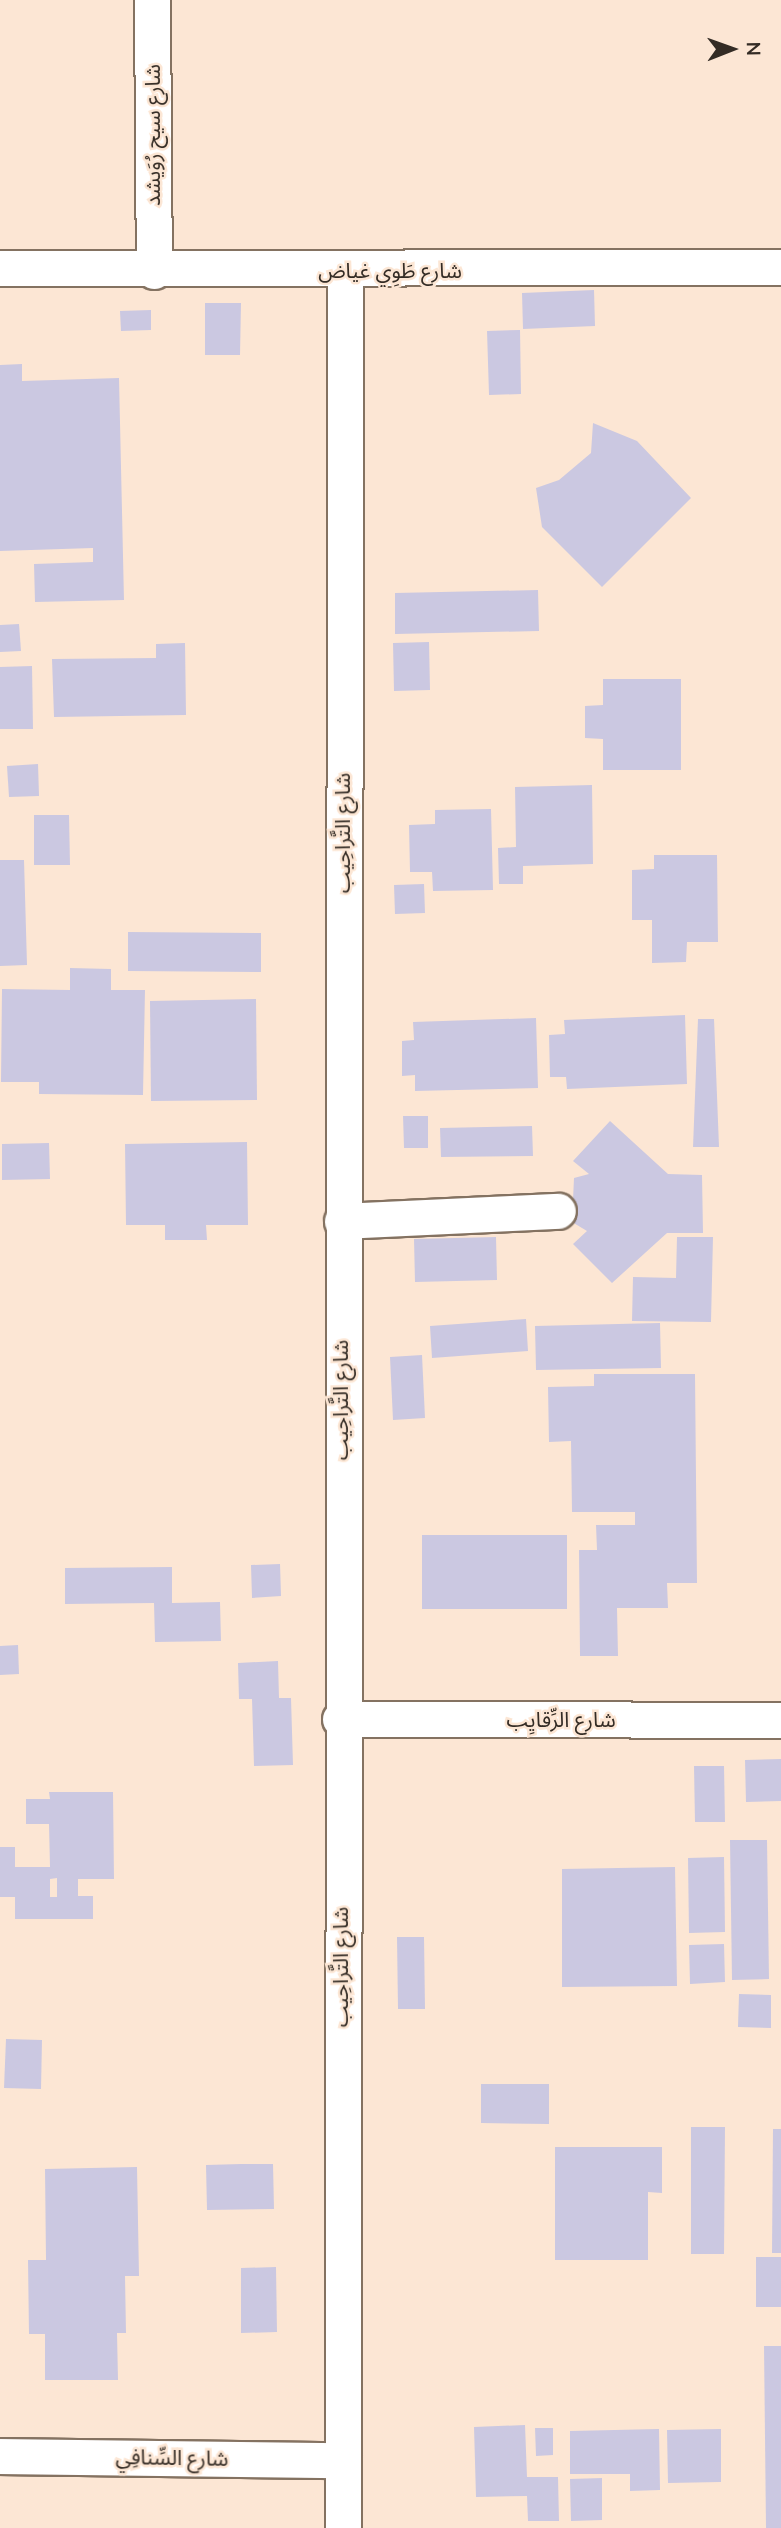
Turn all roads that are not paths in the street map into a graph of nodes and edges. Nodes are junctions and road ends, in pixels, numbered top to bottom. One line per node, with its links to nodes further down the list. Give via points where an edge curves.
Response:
1 (152, 0): 4 (street, شارع سيح رُوَيشد)
2 (781, 267): 5 (street, شارع طَوِي غياض)
3 (0, 268): 4 (street, شارع طَوِي غياض)
4 (154, 271): 5 (street, شارع طَوِي غياض)
5 (345, 272): 7 (street, شارع التَّراحِيب)
6 (558, 1210): 7 (street)
7 (342, 1222): 8 (street, شارع التَّراحِيب)
8 (340, 1719): 9 (street, شارع الرِّقايِب); 11 (street, شارع التَّراحِيب)
9 (781, 1720)
10 (0, 2456): 11 (street, شارع السِّنافِي)
11 (343, 2460): 12 (street, شارع التَّراحِيب)
12 (343, 2528)

